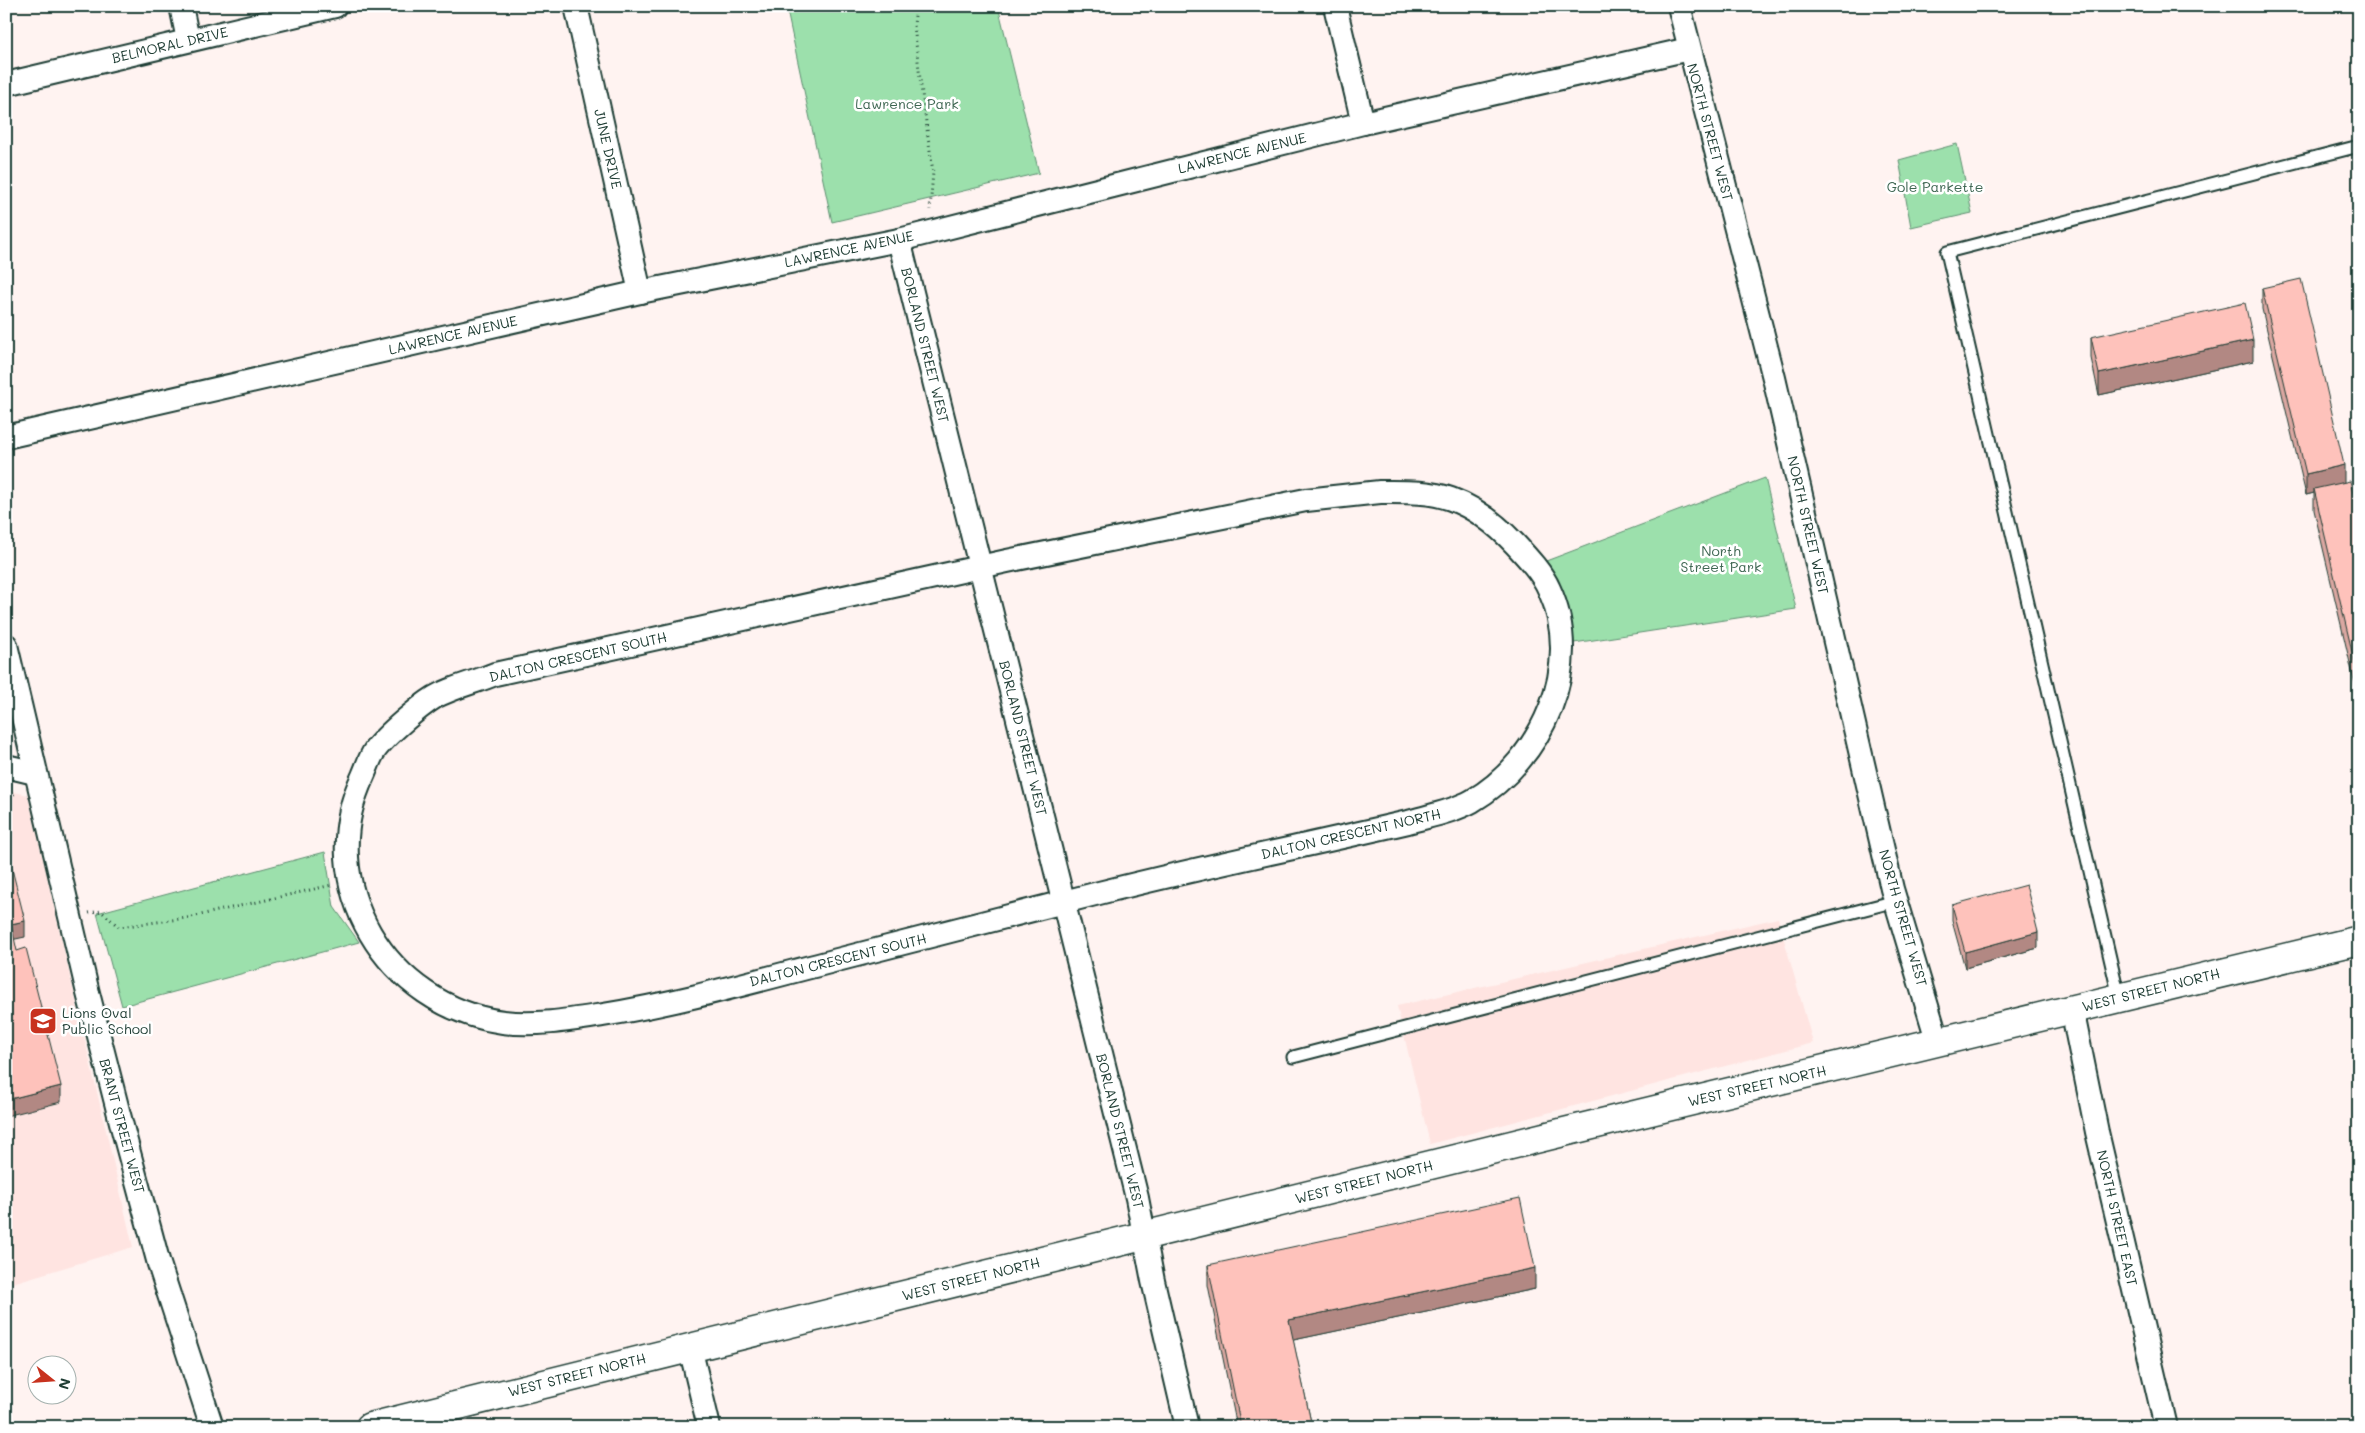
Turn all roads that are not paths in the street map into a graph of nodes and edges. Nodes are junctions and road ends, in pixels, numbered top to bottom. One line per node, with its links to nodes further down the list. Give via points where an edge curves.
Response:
1 (181, 6): 6 (street)
2 (335, 6): 6 (street, BELMORAL DRIVE)
3 (576, 6): 12 (street, JUNE DRIVE)
4 (1335, 6): 9 (street)
5 (1679, 6): 7 (street, NORTH STREET WEST)
6 (188, 40): 8 (street, BELMORAL DRIVE)
7 (1688, 49): 9 (street, LAWRENCE AVENUE); 18 (street, NORTH STREET WEST, via 1774,378)
8 (6, 84)
9 (1363, 123): 11 (street, LAWRENCE AVENUE)
10 (2359, 146): 21 (lane, via 1948,252)
11 (899, 240): 12 (street, LAWRENCE AVENUE); 14 (street, BORLAND STREET WEST)
12 (640, 292): 13 (street, LAWRENCE AVENUE)
13 (6, 437)
14 (981, 567): 19 (street, BORLAND STREET WEST); 19 (street, DALTON CRESCENT NORTH, via 1306,500 1342,494 1416,492 1450,498 1467,506 1507,535 1531,561 1549,590 1558,618 1562,646 1560,679 1553,705 1539,734 1522,758 1472,800 1446,812 1408,822); 19 (street, DALTON CRESCENT SOUTH, via 495,674 435,697 376,750 354,795 346,851 350,881 369,934 409,981 467,1014 504,1022 528,1023 586,1018 656,1006)
15 (6, 645): 17 (street, BRANT STREET WEST)
16 (6, 766): 17 (street)
17 (35, 773): 27 (street, BRANT STREET WEST, via 159,1264)
18 (1896, 901): 23 (street, NORTH STREET WEST); 24 (lane)
19 (1064, 902): 25 (street, BORLAND STREET WEST)
20 (2359, 940): 21 (main road, WEST STREET NORTH)
21 (2119, 997): 22 (main road, WEST STREET NORTH)
22 (2072, 1009): 23 (main road, WEST STREET NORTH); 31 (street, NORTH STREET EAST, via 2097,1132)
23 (1938, 1043): 25 (main road, WEST STREET NORTH)
24 (1293, 1057)
25 (1144, 1237): 26 (main road, WEST STREET NORTH); 30 (street, BORLAND STREET WEST)
26 (690, 1347): 28 (main road, WEST STREET NORTH); 29 (street)
27 (212, 1427)
28 (370, 1427)
29 (709, 1427)
30 (1186, 1427)
31 (2166, 1427)

